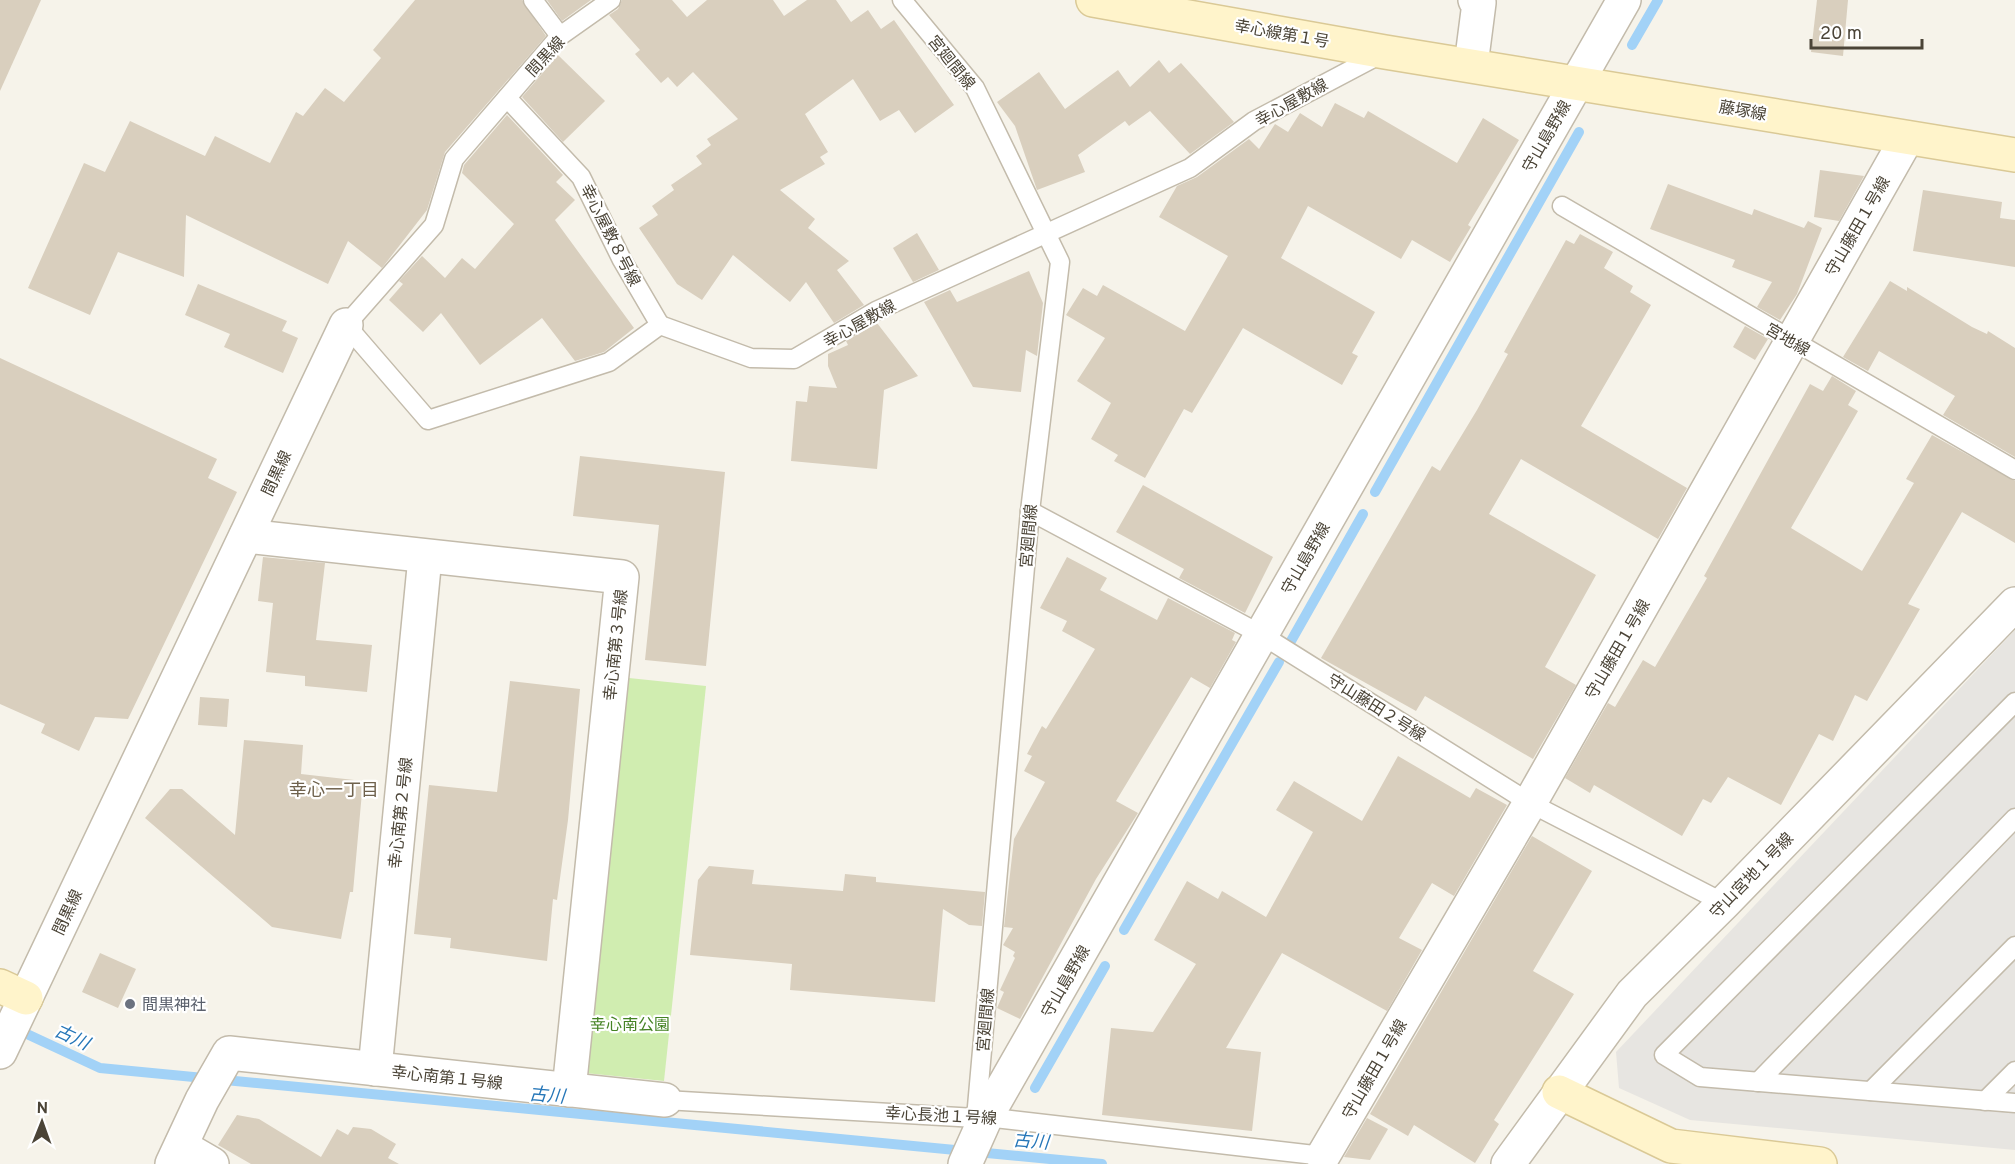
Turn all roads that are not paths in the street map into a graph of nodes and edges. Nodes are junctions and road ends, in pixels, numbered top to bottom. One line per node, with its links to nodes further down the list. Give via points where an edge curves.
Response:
1 (533, 0): 7 (lane)
2 (611, 0): 7 (lane, 間黒線)
3 (902, 0): 15 (lane, 宮廻間線, via 975,88)
4 (1092, 0): 8 (street, 幸心線第１号)
5 (1624, 0): 10 (street, 守山島野線)
6 (1478, 1): 9 (street)
7 (560, 36): 11 (lane, 間黒線)
8 (1385, 51): 9 (street, 幸心線第１号); 15 (lane, 幸心屋敷線, via 1254,121 1191,168)
9 (1471, 65): 10 (street, 藤塚線)
10 (1577, 81): 12 (street, 藤塚線); 24 (street, 守山島野線)
11 (507, 98): 16 (lane, 間黒線, via 454,159 434,225); 17 (lane, 幸心屋敷８号線, via 581,177)
12 (1907, 138): 13 (street, 藤塚線); 18 (street, 守山藤田１号線)
13 (2015, 155)
14 (1562, 206): 18 (lane, 宮地線)
15 (1045, 234): 17 (lane, 幸心屋敷線, via 876,311 794,359 751,358); 20 (lane, 宮廻間線, via 1060,262)
16 (346, 325): 17 (lane, via 428,420 609,362); 21 (street, 間黒線)
17 (660, 325)
18 (1792, 341): 19 (lane, 宮地線); 26 (street, 守山藤田１号線)
19 (2015, 470)
20 (1030, 511): 24 (lane, 守山藤田２号線); 41 (lane, 宮廻間線)
21 (246, 536): 22 (street, 幸心南第３号線); 30 (street, 間黒線)
22 (425, 557): 32 (street, 幸心南第２号線); 35 (street, 幸心南第３号線, via 622,577)
23 (2015, 604): 28 (street, 守山宮地１号線)
24 (1262, 635): 26 (lane, 守山藤田２号線); 41 (street, 守山島野線)
25 (2015, 702): 34 (lane, via 1664,1055 1700,1077)
26 (1530, 803): 28 (lane, 守山藤田２号線); 43 (street, 守山藤田１号線)
27 (2015, 818): 34 (lane)
28 (1724, 903): 37 (street, 守山宮地１号線, via 1632,994)
29 (2015, 946): 36 (lane)
30 (16, 997): 31 (street, 間黒線)
31 (1, 1050)
32 (375, 1069): 35 (street, 幸心南第１号線); 42 (street, 幸心南第１号線, via 229,1053)
33 (2015, 1071): 39 (lane)
34 (1758, 1082): 36 (lane)
35 (569, 1090): 38 (street, 幸心南第１号線)
36 (1871, 1091): 39 (lane)
37 (1559, 1092): 46 (street, 守山宮地１号線); 47 (street, via 1671,1146)
38 (665, 1100): 41 (lane, 幸心長池１号線)
39 (1985, 1101): 40 (lane)
40 (2015, 1103)
41 (981, 1117): 43 (lane, 幸心長池１号線); 45 (street, 守山島野線)
42 (176, 1155): 44 (street)
43 (1323, 1156)
44 (212, 1164)
45 (965, 1164)
46 (1508, 1164)
47 (1820, 1164)

